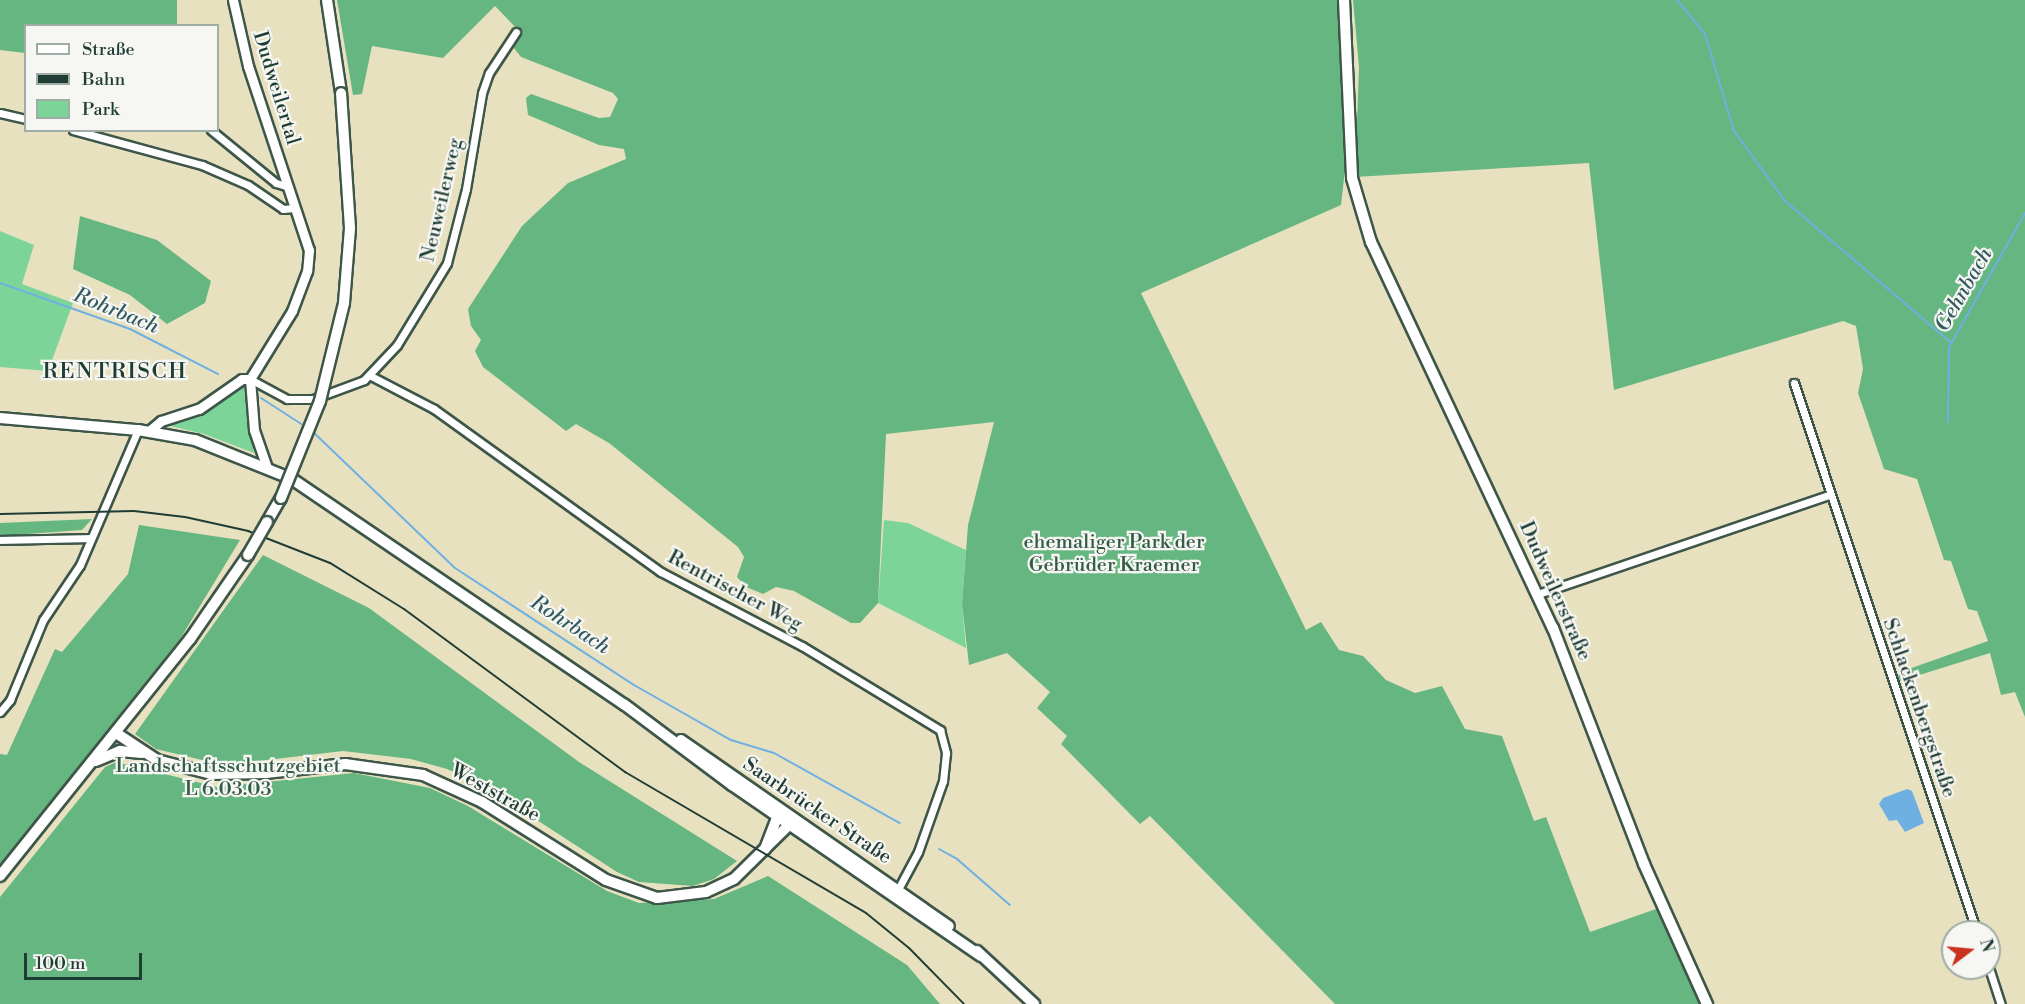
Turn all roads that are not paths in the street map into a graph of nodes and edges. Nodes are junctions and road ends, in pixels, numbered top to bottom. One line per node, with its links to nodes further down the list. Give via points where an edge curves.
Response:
1 (233, 0): 9 (street, Dudweilertal, via 248,66)
2 (327, 0): 23 (main road, bridge, via 341,93 350,228 344,303 323,391 280,498 248,555)
3 (1344, 0): 21 (main road, Dudweilerstraße, via 1350,159 1356,199 1371,242)
4 (516, 32): 11 (street, Neuweilerweg, via 482,93 447,263 407,332)
5 (0, 113): 6 (street)
6 (24, 119)
7 (80, 132): 10 (street, via 202,165 248,185 283,209)
8 (213, 132): 9 (street, via 276,183)
9 (286, 186): 10 (street, Dudweilertal)
10 (294, 208): 12 (street, Dudweilertal, via 307,240 307,271 284,328)
11 (371, 376): 12 (street, Neuweilerweg, via 333,393 297,401 276,395); 30 (street, Rentrischer Weg, via 442,415 661,572 802,646 940,730 946,753 943,781 918,852)
12 (250, 380): 16 (street, via 235,383 199,409 161,422); 17 (street, via 254,430)
13 (1794, 383): 18 (street, Schlackenbergstraße)
14 (0, 418): 15 (main road, Saarbrücker Straße)
15 (138, 430): 16 (main road, Saarbrücker Straße); 19 (street)
16 (149, 431): 17 (main road, Saarbrücker Straße, via 211,445)
17 (267, 467): 26 (main road, Saarbrücker Straße, via 318,495)
18 (1829, 495): 21 (street); 31 (street, Schlackenbergstraße)
19 (90, 538): 20 (street); 22 (street, via 76,573 43,620 10,700)
20 (0, 540)
21 (1538, 594): 34 (main road, Dudweilerstraße, via 1570,667 1644,864)
22 (0, 712)
23 (116, 733): 24 (main road, Weststraße); 25 (main road)
24 (145, 754): 25 (main road, via 120,751); 28 (main road, Weststraße, via 192,770 232,775 345,764 423,775 482,802 606,880 657,898 693,895 720,886 745,871)
25 (91, 764): 29 (main road)
26 (781, 814): 27 (main road); 28 (main road, Weststraße); 30 (main road, Saarbrücker Straße)
27 (789, 825): 28 (main road, Weststraße); 30 (main road, Saarbrücker Straße)
28 (765, 849)
29 (0, 876)
30 (896, 892): 33 (main road, Saarbrücker Straße, via 968,941)
31 (1973, 920)
32 (1993, 980): 35 (street)
33 (1034, 1004)
34 (1707, 1004)
35 (2001, 1004)

